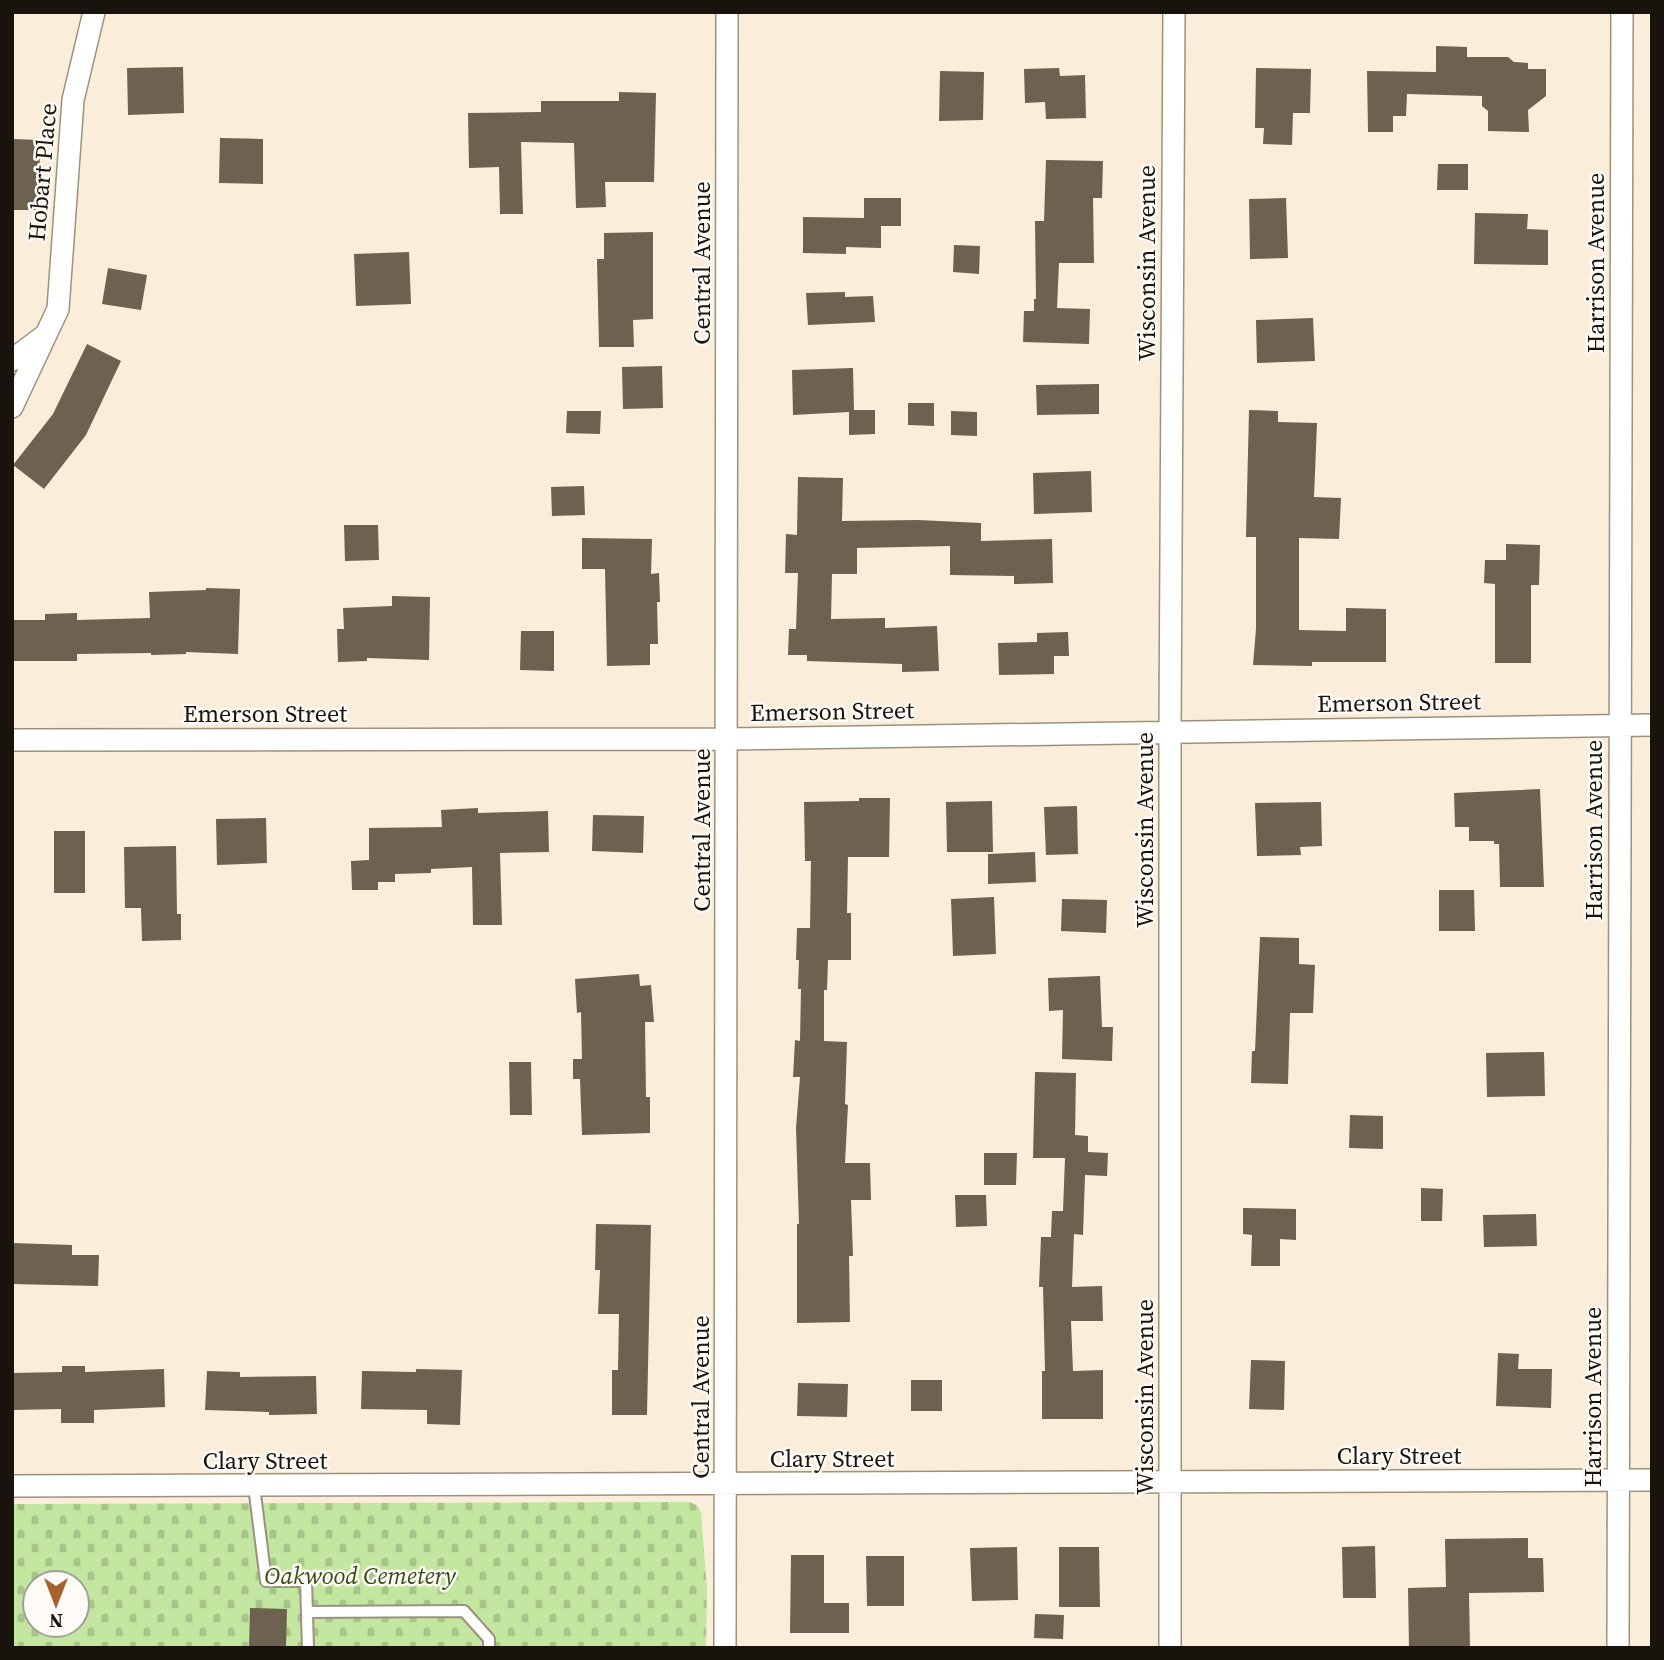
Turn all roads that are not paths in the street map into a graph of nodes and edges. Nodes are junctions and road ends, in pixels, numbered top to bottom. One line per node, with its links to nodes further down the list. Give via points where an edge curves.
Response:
1 (94, 12): 5 (street, Hobart Place, via 73,100 58,309)
2 (727, 12): 11 (street, Central Avenue)
3 (1174, 12): 10 (street, Wisconsin Avenue)
4 (1622, 12): 9 (street, Harrison Avenue)
5 (45, 335): 6 (street); 7 (street, Hobart Place)
6 (12, 360)
7 (12, 407)
8 (1652, 725): 9 (street, Emerson Street)
9 (1619, 726): 10 (street, Emerson Street); 14 (street, Harrison Avenue)
10 (1170, 731): 11 (street, Emerson Street); 15 (street, Wisconsin Avenue)
11 (727, 739): 12 (street, Emerson Street); 16 (street, Central Avenue)
12 (12, 740)
13 (1652, 1480): 14 (street, Clary Street)
14 (1618, 1481): 15 (street, Clary Street); 24 (street, Harrison Avenue)
15 (1171, 1482): 16 (street, Clary Street); 23 (street, Wisconsin Avenue)
16 (726, 1485): 18 (street, Clary Street); 22 (street, Central Avenue)
17 (12, 1486): 18 (street, Clary Street)
18 (254, 1486): 19 (lane, via 266,1581 306,1581)
19 (307, 1612): 20 (lane); 21 (lane, via 464,1611 488,1639)
20 (308, 1648)
21 (488, 1648)
22 (726, 1648)
23 (1170, 1648)
24 (1618, 1648)

